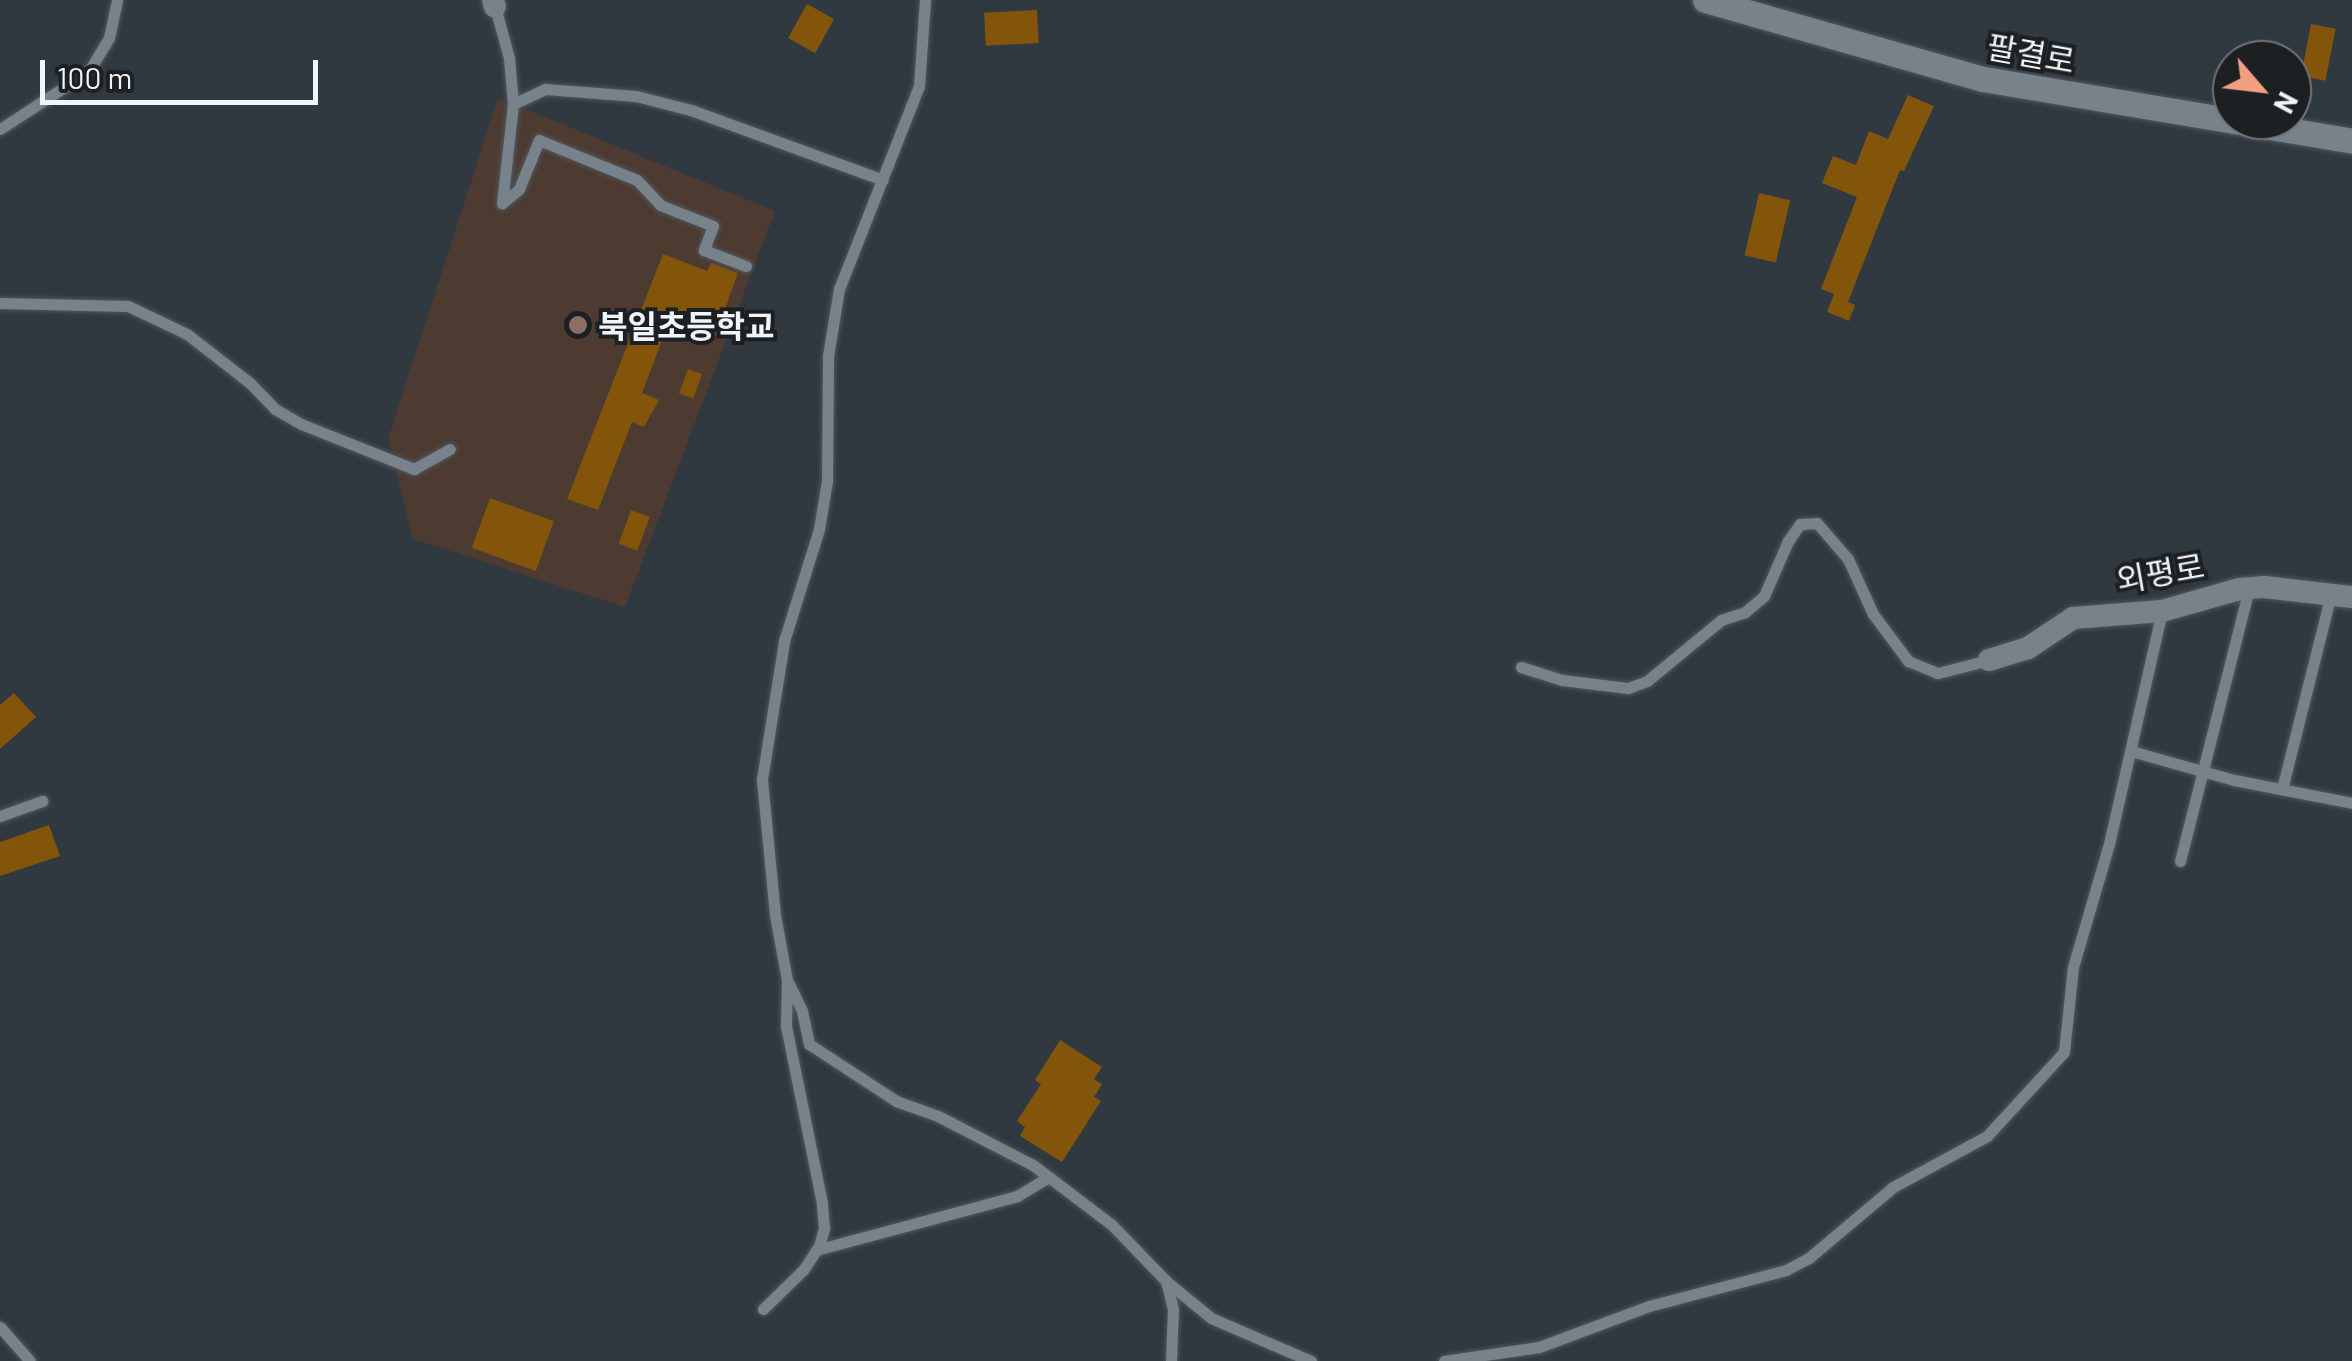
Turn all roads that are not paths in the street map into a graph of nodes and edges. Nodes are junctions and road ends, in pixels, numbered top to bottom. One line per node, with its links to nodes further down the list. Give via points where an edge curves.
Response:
1 (924, 0): 8 (lane, via 919,86)
2 (1705, 0): 7 (street, 팔결로, via 1982,79)
3 (115, 1): 6 (lane, via 110,38 89,71)
4 (494, 3): 5 (lane)
5 (513, 104): 8 (lane, via 545,90 636,96); 9 (lane, via 502,202 518,189 539,140 637,180 660,205 713,226 704,250)
6 (0, 129)
7 (2352, 141)
8 (883, 180): 24 (lane, via 840,289 828,356 827,481 784,641 762,778)
9 (746, 266)
10 (0, 303): 11 (lane, via 128,306 186,334 275,410 302,424 414,469)
11 (450, 449)
12 (2249, 588): 13 (street, 외평로); 14 (street, 외평로); 18 (lane)
13 (2342, 595): 19 (lane)
14 (2162, 611): 15 (street, 외평로, via 2072,618 2028,648); 17 (lane)
15 (1989, 660): 16 (lane, via 1938,673 1908,662 1873,614 1848,559 1817,523 1800,524 1764,596 1721,620 1647,682 1628,688 1562,680)
16 (1521, 666)
17 (2131, 751): 18 (lane); 33 (lane, via 2073,967 2064,1052 1986,1136 1904,1180 1786,1270 1648,1306 1539,1347)
18 (2206, 772): 19 (lane); 23 (lane)
19 (2282, 789): 21 (lane)
20 (42, 800): 22 (lane)
21 (2352, 803)
22 (0, 816)
23 (2180, 860)
24 (787, 980): 25 (lane, via 810,1044 896,1102 992,1142); 26 (lane, via 786,1026 822,1202 824,1228)
25 (1049, 1176): 26 (lane, via 1016,1196); 27 (lane, via 1112,1225)
26 (816, 1250): 28 (lane)
27 (1166, 1281): 31 (lane, via 1173,1309); 32 (lane, via 1234,1331)
28 (763, 1309)
29 (0, 1328): 30 (lane)
30 (30, 1361)
31 (1171, 1361)
32 (1312, 1361)
33 (1444, 1361)

